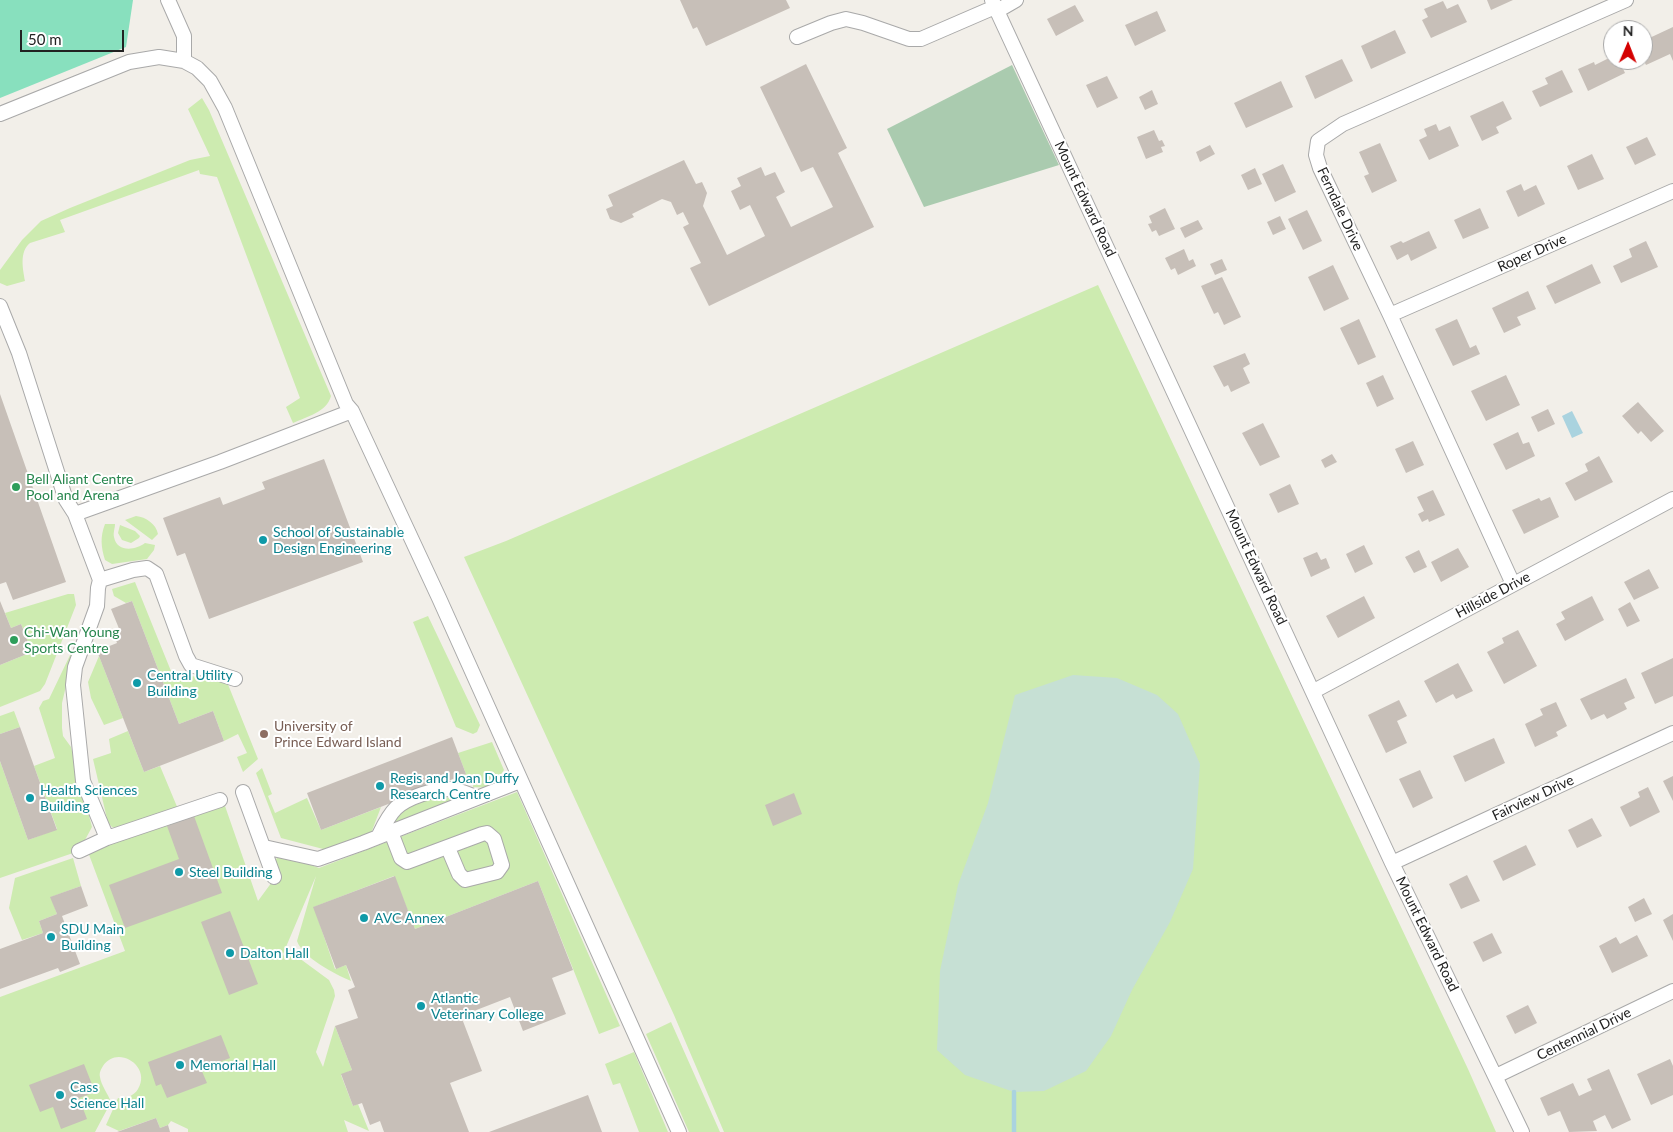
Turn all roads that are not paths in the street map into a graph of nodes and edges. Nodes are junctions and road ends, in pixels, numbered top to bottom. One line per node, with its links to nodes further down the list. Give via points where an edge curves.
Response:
1 (168, 0): 6 (street, via 184,36)
2 (1016, 0): 4 (street)
3 (1626, 0): 10 (street, Ferndale Drive, via 1343,124 1318,141 1316,155 1320,168)
4 (995, 6): 5 (street, via 921,39 909,39 846,19); 17 (street, Mount Edward Road)
5 (797, 37)
6 (184, 62): 7 (street, via 160,57 129,62); 11 (street, via 197,68 210,81 225,108 346,404)
7 (0, 114)
8 (1673, 191): 10 (street, Roper Drive)
9 (0, 306): 13 (street, via 19,353 66,500)
10 (1390, 315): 15 (street, Ferndale Drive)
11 (352, 411): 13 (street); 19 (street)
12 (1673, 499): 15 (street, Hillside Drive)
13 (75, 514): 14 (street)
14 (100, 580): 16 (street, via 147,568 156,574 191,665); 25 (street, via 97,606 75,667 73,685 83,781)
15 (1514, 584): 17 (street, Hillside Drive)
16 (235, 679)
17 (1314, 691): 29 (street, Mount Edward Road)
18 (1673, 734): 29 (street, Fairview Drive)
19 (520, 781): 21 (street); 33 (street)
20 (243, 792): 26 (street)
21 (476, 798): 23 (street); 24 (street, via 450,789 426,793 403,802 389,816)
22 (220, 800): 25 (street)
23 (391, 832): 24 (street); 27 (street, via 402,858 407,862)
24 (378, 837): 26 (street, via 318,859)
25 (107, 838): 28 (street)
26 (264, 847): 30 (street)
27 (448, 848)
28 (78, 851)
29 (1392, 863): 32 (street, Mount Edward Road)
30 (274, 877)
31 (1673, 991): 32 (street, Centennial Drive)
32 (1496, 1076): 34 (street, Mount Edward Road)
33 (679, 1132)
34 (1522, 1132)

